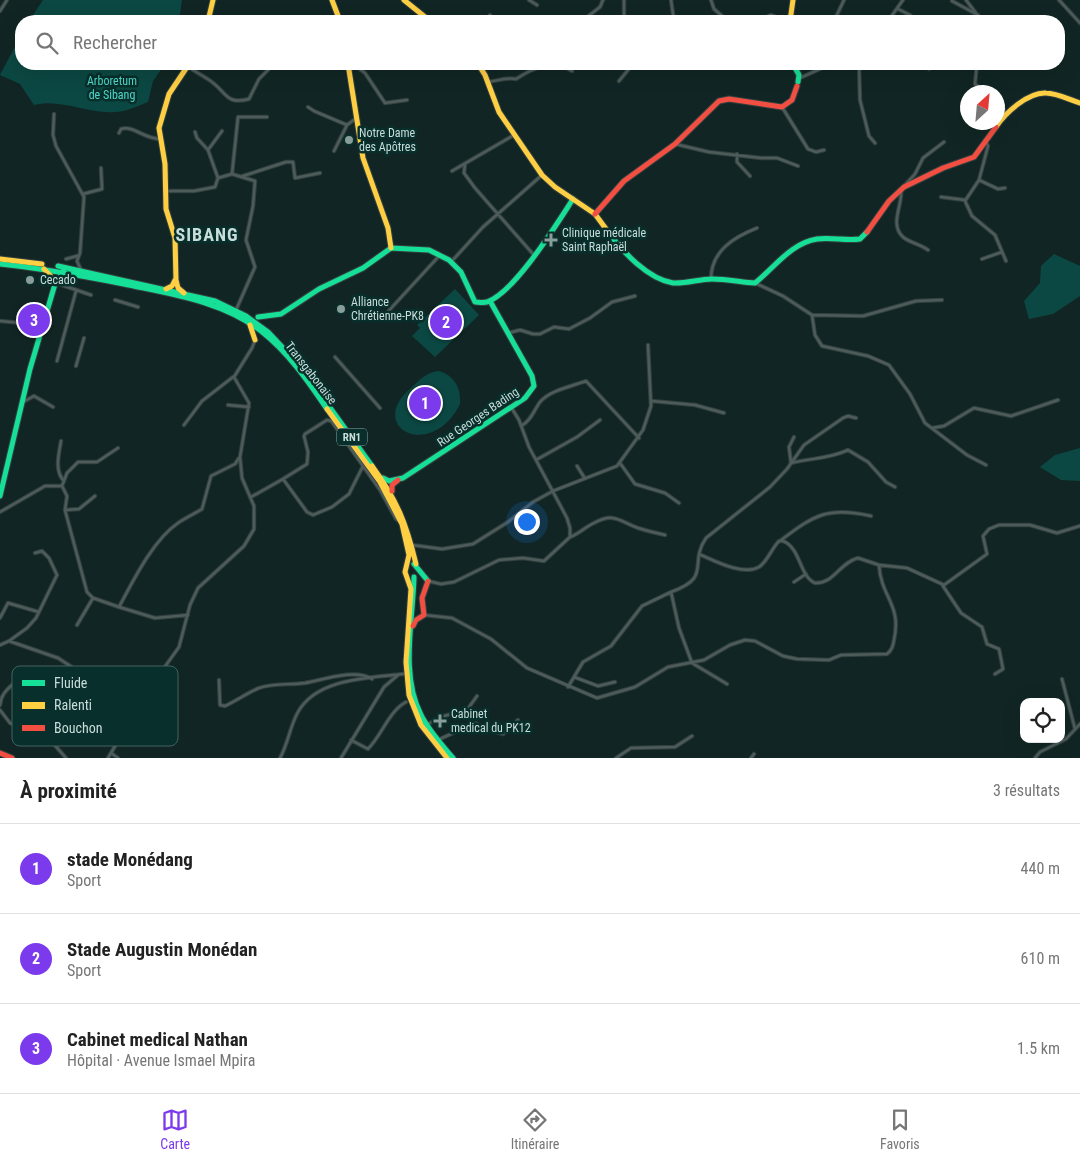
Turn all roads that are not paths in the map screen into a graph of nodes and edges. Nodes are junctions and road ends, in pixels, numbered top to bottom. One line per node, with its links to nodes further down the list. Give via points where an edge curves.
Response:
1 (7, 0): 18 (street)
2 (213, 0): 19 (main road)
3 (332, 0): 20 (main road)
4 (404, 0): 21 (main road)
5 (529, 0): 16 (street)
6 (603, 0): 22 (street)
7 (624, 0): 23 (street)
8 (671, 0): 24 (street)
9 (711, 0): 25 (street)
10 (793, 0): 26 (main road)
11 (844, 0): 27 (street)
12 (903, 0): 17 (street)
13 (966, 0): 31 (street)
14 (1059, 0): 32 (street)
15 (952, 1): 30 (street)
16 (537, 5)
17 (898, 9): 28 (street); 29 (street)
18 (0, 11)
19 (209, 15)
20 (338, 15)
21 (423, 15)
22 (590, 15)
23 (624, 15)
24 (673, 15)
25 (721, 15)
26 (790, 15)
27 (837, 15)
28 (893, 15)
29 (910, 15)
30 (976, 15)
31 (977, 15)
32 (1080, 23)
33 (184, 70): 63 (main road, via 163,109)
34 (195, 70): 35 (street, via 227,97 242,101 249,99 259,79)
35 (268, 70)
36 (349, 70): 57 (main road)
37 (360, 70): 49 (street, via 385,103)
38 (481, 70): 45 (main road)
39 (531, 70): 45 (street, via 516,80 506,78)
40 (628, 70): 46 (street)
41 (795, 70): 47 (main road)
42 (820, 70): 47 (street)
43 (859, 70): 66 (street, via 860,100 869,136)
44 (976, 70): 48 (street)
45 (488, 82): 62 (main road, via 496,107)
46 (619, 82)
47 (798, 82): 52 (main road, via 792,100)
48 (976, 85)
49 (407, 100)
50 (1080, 103): 55 (main road, via 1037,93)
51 (308, 107): 58 (street)
52 (782, 107): 67 (main road, via 721,100); 69 (street, via 808,149)
53 (1005, 112): 55 (street)
54 (54, 114): 86 (street, via 56,146)
55 (1007, 114): 64 (main road)
56 (268, 117): 77 (street, via 238,117)
57 (355, 118): 58 (street); 93 (main road)
58 (347, 124): 70 (street)
59 (222, 131): 68 (street)
60 (195, 132): 68 (street)
61 (119, 133): 63 (street, via 121,129 129,128 146,138)
62 (514, 135): 72 (street); 78 (main road)
63 (161, 139): 84 (main road)
64 (985, 140): 82 (street, via 988,150); 85 (main road, via 971,159 943,168)
65 (944, 142): 85 (street, via 923,158 916,174)
66 (875, 143)
67 (675, 144): 71 (street); 91 (main road, via 624,181)
68 (208, 150): 81 (street)
69 (824, 150)
70 (334, 151)
71 (737, 154): 73 (street, via 777,158); 79 (street, via 737,162)
72 (465, 164): 75 (street); 90 (street, via 464,173)
73 (798, 166)
74 (101, 168): 86 (street, via 102,189)
75 (452, 171)
76 (320, 173): 80 (street, via 295,178 293,162 286,162)
77 (232, 174): 80 (street); 81 (street)
78 (542, 175): 88 (main road); 90 (street)
79 (750, 176)
80 (241, 177): 122 (street, via 255,181 246,240 255,267)
81 (218, 178): 84 (street, via 211,189)
82 (979, 180): 83 (street, via 998,189); 89 (street)
83 (1005, 188)
84 (166, 191): 110 (main road, via 167,212 176,241)
85 (900, 191): 94 (street, via 896,217 899,232); 112 (main road, via 860,239 818,239 800,243 780,257)
86 (83, 194): 98 (street, via 80,253)
87 (942, 197): 89 (street)
88 (573, 199): 91 (main road); 97 (main road)
89 (966, 200): 95 (street, via 972,216 995,235)
90 (498, 214): 97 (street); 102 (street)
91 (595, 214): 109 (main road, via 618,245 655,276 675,283)
92 (757, 228): 109 (street, via 738,236 718,252)
93 (391, 248): 96 (main road, via 430,250); 124 (main road, via 363,268 319,288 281,314)
94 (928, 250)
95 (1002, 252): 101 (street); 103 (street)
96 (440, 254): 102 (main road); 125 (street)
97 (533, 254): 120 (main road, via 512,285)
98 (77, 256): 100 (street); 107 (street)
99 (0, 259): 106 (main road, Transgabonaise / RN1)
100 (66, 259)
101 (982, 259)
102 (451, 262): 120 (main road, via 461,272 475,302)
103 (1006, 262)
104 (0, 264): 105 (main road, Transgabonaise / RN1)
105 (34, 266): 106 (main road, Transgabonaise / RN1); 111 (main road, via 49,272)
106 (62, 269): 107 (main road, Transgabonaise / RN1); 108 (main road, Transgabonaise / RN1); 111 (main road)
107 (81, 270): 113 (main road, Transgabonaise / RN1)
108 (76, 274): 111 (main road); 126 (main road, Transgabonaise / RN1, via 205,302)
109 (711, 278): 112 (main road)
110 (176, 280): 113 (main road); 115 (main road, via 178,288)
111 (56, 282): 114 (street); 128 (main road)
112 (755, 284): 123 (street, via 787,298)
113 (165, 289): 115 (main road, Transgabonaise / RN1)
114 (76, 291): 116 (street); 136 (street)
115 (185, 293): 122 (main road, Transgabonaise / RN1)
116 (91, 295)
117 (635, 296): 130 (street, via 612,302 569,329 554,327 540,334 520,330)
118 (115, 300): 121 (street)
119 (942, 300): 123 (street, via 916,302 859,316)
120 (490, 301): 130 (main road, Rue Georges Bading)
121 (138, 307)
122 (236, 310): 126 (main road, Transgabonaise / RN1)
123 (812, 315): 153 (street, via 815,335 822,346 841,348 892,367 910,394 921,419)
124 (258, 317): 126 (main road); 129 (main road)
125 (383, 317)
126 (248, 320): 129 (main road, RN1); 131 (main road, Transgabonaise / RN1); 133 (main road)
127 (0, 321): 128 (street)
128 (43, 325): 141 (main road)
129 (260, 325): 166 (main road, Transgabonaise / RN1, via 292,355)
130 (508, 333): 145 (main road, Rue Georges Bading, via 534,383 529,394)
131 (268, 337): 133 (main road, via 260,335); 150 (main road, Transgabonaise / RN1, via 290,360)
132 (84, 338): 137 (street)
133 (255, 340): 138 (street)
134 (648, 345): 140 (street)
135 (335, 357): 146 (street)
136 (57, 361)
137 (76, 366)
138 (234, 376): 144 (street); 151 (street, via 202,402)
139 (1058, 400): 153 (street, via 1011,416 974,408 944,426)
140 (652, 401): 147 (street, via 695,405); 155 (street, via 646,424)
141 (23, 402): 143 (street, via 34,396); 174 (main road, via 4,469)
142 (228, 405): 144 (street)
143 (53, 407)
144 (249, 407): 159 (street)
145 (512, 407): 152 (street); 169 (main road, Rue Georges Bading)
146 (380, 408)
147 (724, 413)
148 (856, 418): 162 (street, via 843,418 818,435 804,445)
149 (600, 420): 160 (street)
150 (334, 422): 157 (main road, Transgabonaise / RN1); 168 (street, via 327,420 305,434 306,464)
151 (184, 426)
152 (521, 426): 155 (street, via 529,420 541,400 586,381); 160 (street)
153 (931, 428): 163 (street)
154 (794, 437): 162 (street, via 789,447)
155 (638, 438): 161 (street)
156 (61, 441): 170 (street, via 59,474)
157 (349, 444): 164 (street); 182 (main road, Transgabonaise / RN1, via 387,494)
158 (118, 448): 170 (street, via 97,462 78,462)
159 (240, 457): 176 (street, via 242,478); 200 (street, via 235,464 211,476 202,509 165,534 137,573)
160 (536, 460): 173 (street)
161 (620, 463): 167 (street, via 607,471); 178 (street, via 635,484 665,493)
162 (791, 463): 172 (street, via 824,459 848,450 868,462); 189 (street, via 770,487 708,536)
163 (986, 465)
164 (363, 466): 168 (street, via 349,494 332,507 313,515 307,512); 182 (street, via 396,520)
165 (577, 466): 167 (street)
166 (376, 470): 169 (main road, via 386,480); 177 (main road, Transgabonaise / RN1)
167 (584, 477): 173 (street)
168 (283, 479): 176 (street)
169 (398, 480): 177 (main road, via 392,486)
170 (64, 481): 171 (street)
171 (62, 486): 179 (street, via 66,496); 180 (street, via 45,486)
172 (894, 487)
173 (553, 491): 185 (street, via 569,524); 187 (street, via 473,544 442,549)
174 (0, 496)
175 (95, 496): 179 (street, via 79,509)
176 (251, 497): 202 (street, via 255,519 250,538 198,588)
177 (397, 502): 187 (main road, Transgabonaise / RN1)
178 (678, 503)
179 (65, 510): 199 (street, via 87,592)
180 (0, 512)
181 (871, 516): 186 (street, via 844,510 822,514)
182 (400, 520): 190 (main road, Transgabonaise / RN1)
183 (1080, 526): 197 (street, via 1061,533 1030,525 993,527 983,536 987,554)
184 (665, 535): 185 (street, via 611,517)
185 (570, 537): 195 (street, via 544,561 523,558 500,560 450,583)
186 (779, 541): 189 (street, via 762,564 754,568 738,568); 193 (street, via 787,542)
187 (412, 545): 191 (main road, Transgabonaise / RN1)
188 (35, 553): 201 (street, via 42,551 46,554 57,575)
189 (701, 555): 198 (street, via 693,582)
190 (409, 564): 191 (main road); 194 (main road, RN1, via 405,570)
191 (416, 564): 194 (main road, RN1)
192 (879, 565): 193 (street, via 862,559 850,560 829,579 818,583 809,580); 197 (street, via 907,568); 210 (street, via 897,619 888,654 846,654 829,660 797,659 750,640 736,642)
193 (806, 574): 196 (street)
194 (414, 575): 195 (main road, via 423,576); 206 (main road, RN1); 247 (main road, RN1, via 406,669 409,698 422,730)
195 (428, 581): 203 (main road, via 422,598)
196 (794, 582)
197 (942, 585): 215 (street, via 961,613 982,627 987,644 999,649 1003,669)
198 (671, 592): 210 (street, via 679,628); 216 (street, via 642,606 611,646 587,658)
199 (93, 598): 200 (street); 205 (street)
200 (119, 607): 202 (street, via 155,618)
201 (39, 612): 204 (street, via 8,603); 208 (street, via 28,628)
202 (188, 615): 212 (street, via 181,642)
203 (424, 615): 206 (main road, via 415,621); 223 (street, via 452,618 491,639 527,668)
204 (0, 618)
205 (77, 625)
206 (411, 633): 248 (main road, RN1, via 410,676 414,701 428,730)
207 (0, 640): 209 (street)
208 (9, 640): 209 (street); 211 (street, via 58,658)
209 (1, 644)
210 (692, 663): 222 (street); 223 (street, via 673,666 635,686 601,697 592,697)
211 (70, 666)
212 (165, 666)
213 (398, 674): 214 (street); 217 (street); 235 (street, via 384,687)
214 (403, 674)
215 (995, 674)
216 (574, 677): 220 (street, via 598,686); 223 (street)
217 (372, 679): 219 (street, via 330,676 269,686 225,706 218,701); 245 (street, via 335,683 313,697 297,714)
218 (1062, 679): 232 (street)
219 (218, 680)
220 (615, 682)
221 (12, 684): 226 (street, via 3,694)
222 (727, 684)
223 (568, 687)
224 (477, 696): 230 (street, via 467,710)
225 (406, 702): 235 (street, via 368,748)
226 (0, 705)
227 (0, 710): 229 (street)
228 (518, 720): 234 (street, via 503,734 475,723)
229 (12, 724)
230 (428, 724)
231 (1080, 724): 232 (street)
232 (1075, 729): 251 (street)
233 (692, 736): 249 (street, via 675,747 631,748)
234 (440, 739)
235 (351, 740): 246 (street)
236 (56, 746): 242 (street)
237 (115, 746): 239 (street)
238 (0, 753): 241 (main road)
239 (111, 753): 243 (street); 244 (street)
240 (754, 754): 250 (street)
241 (12, 758)
242 (66, 758)
243 (108, 758)
244 (118, 758)
245 (280, 758)
246 (341, 758)
247 (447, 758)
248 (453, 758)
249 (616, 758)
250 (751, 758)
251 (1035, 758)

